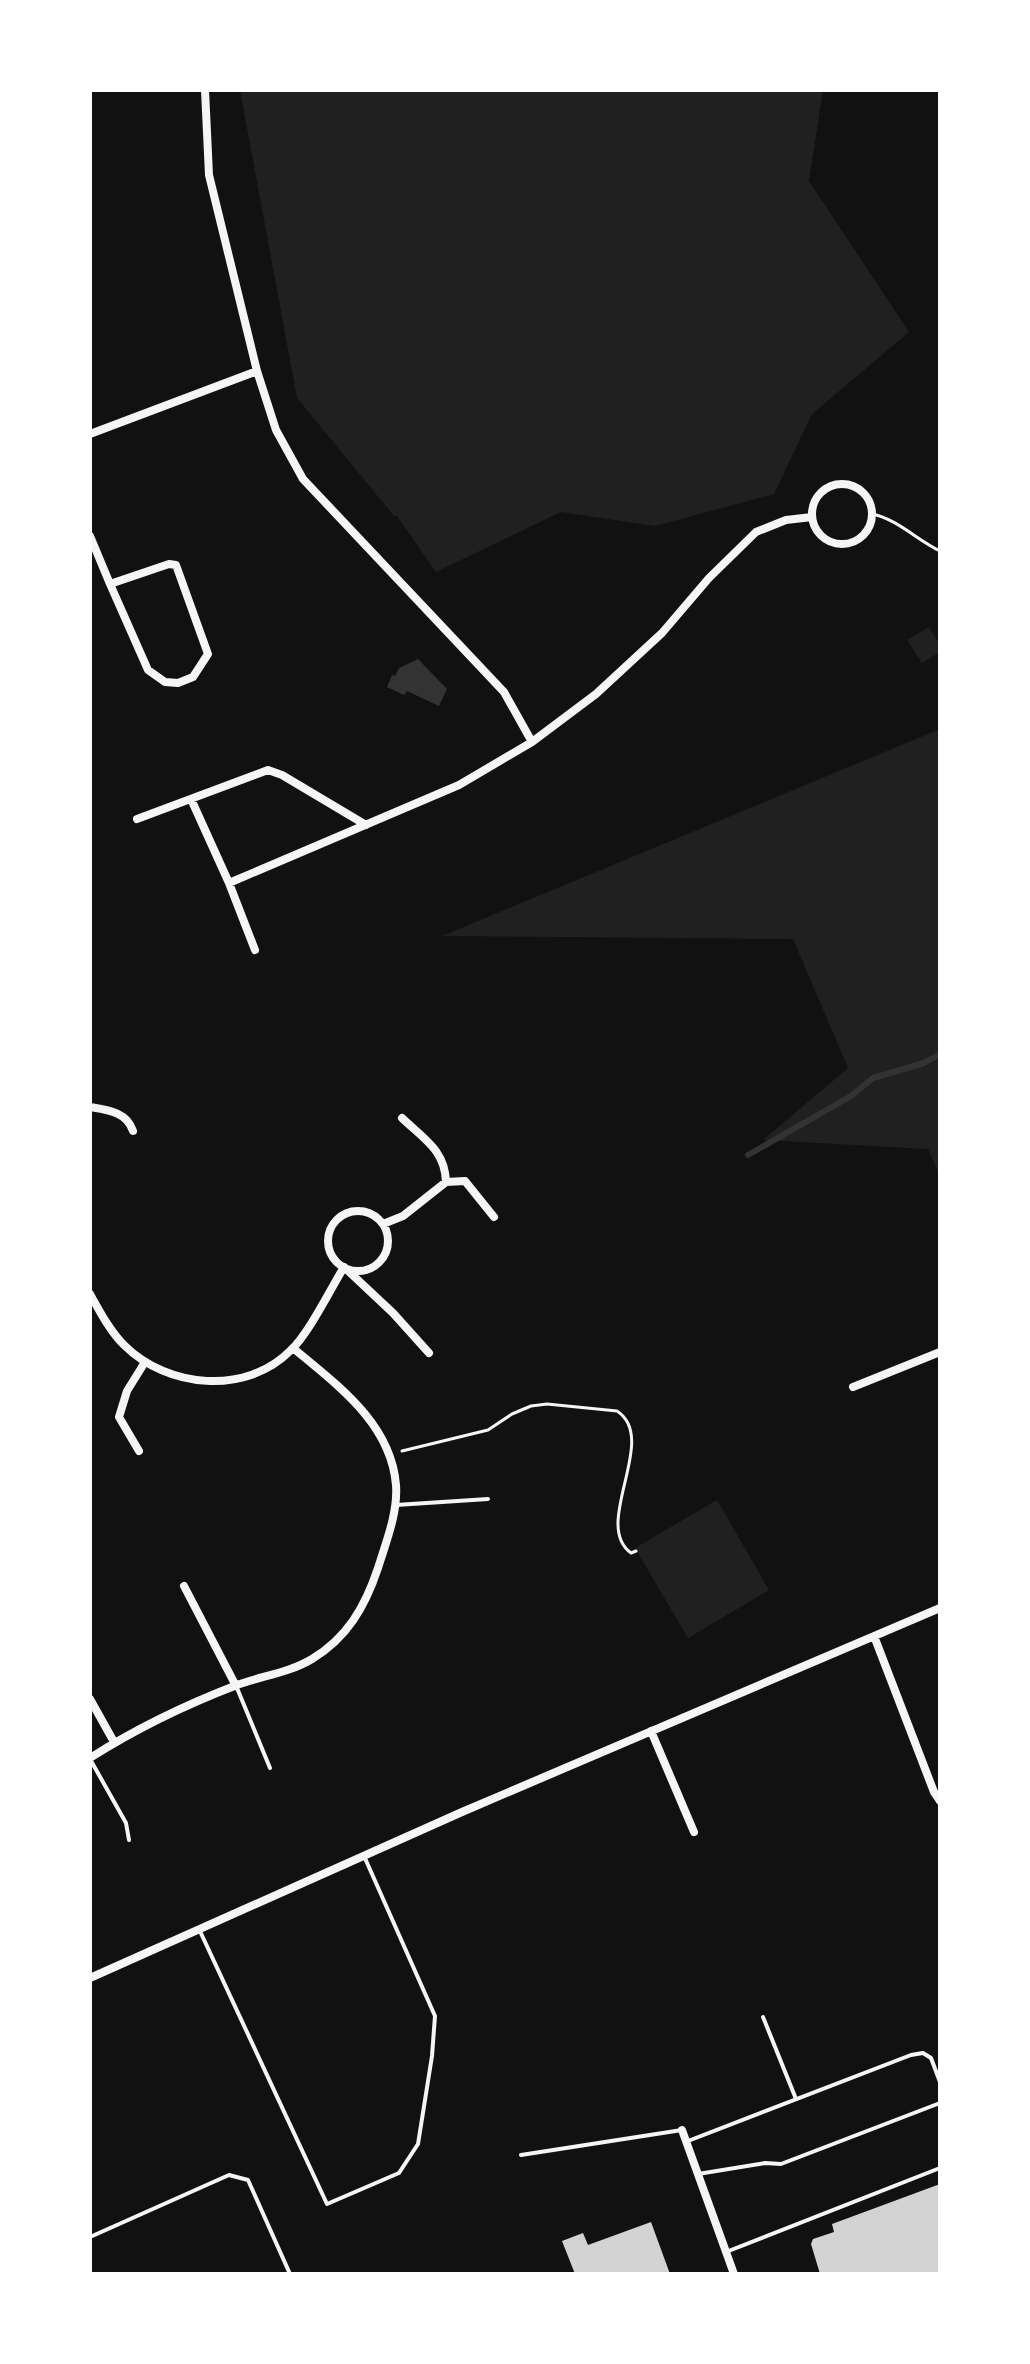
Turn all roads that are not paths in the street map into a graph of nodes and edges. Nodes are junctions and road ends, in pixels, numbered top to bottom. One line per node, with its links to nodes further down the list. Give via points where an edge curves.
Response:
1 (205, 90): 2 (street, via 209,175)
2 (257, 371): 3 (street); 7 (street, via 276,430 303,479 504,692)
3 (90, 434)
4 (812, 517): 4 (street, via 820,535 849,543 866,533 871,504 859,489 840,484 822,491); 7 (street, via 756,532 662,633 596,694)
5 (90, 536): 6 (street)
6 (110, 584): 6 (street, via 148,670 165,682 193,677 208,654 176,565)
7 (532, 742): 10 (street, via 459,785)
8 (191, 799): 9 (street); 10 (street, via 268,770); 11 (street)
9 (137, 819)
10 (366, 825): 11 (street)
11 (229, 883): 12 (street)
12 (255, 950)
13 (90, 1107): 15 (street, via 112,1110 130,1121)
14 (402, 1118): 16 (street, via 438,1153 446,1165)
15 (133, 1131)
16 (446, 1182): 17 (street, via 465,1181); 18 (street, via 403,1216)
17 (494, 1217)
18 (383, 1224): 19 (street, via 387,1242 380,1260 364,1270); 19 (street, via 367,1212 338,1218 328,1245)
19 (344, 1267): 21 (street); 23 (street)
20 (90, 1294): 24 (street, via 122,1344)
21 (293, 1348): 24 (street, via 262,1370 213,1382 188,1380); 28 (street, via 347,1393 377,1428 390,1454)
22 (940, 1352): 25 (street)
23 (429, 1353)
24 (145, 1362): 26 (street, via 119,1417)
25 (853, 1387)
26 (139, 1451)
27 (488, 1499): 28 (lane)
28 (394, 1505): 32 (street, via 372,1585 345,1632 299,1666)
29 (184, 1586): 32 (street)
30 (940, 1608): 31 (street)
31 (874, 1636): 34 (street); 38 (street)
32 (236, 1686): 35 (street, via 184,1705); 37 (lane)
33 (90, 1699): 35 (street)
34 (651, 1731): 39 (street); 41 (street)
35 (114, 1742): 36 (street)
36 (90, 1758): 40 (lane, via 126,1823)
37 (270, 1768)
38 (940, 1801)
39 (694, 1832)
40 (129, 1840)
41 (364, 1856): 42 (street); 42 (lane, via 435,2016 418,2144 399,2173 327,2204)
42 (199, 1929): 43 (street)
43 (90, 1978)
44 (763, 2017): 46 (lane)
45 (940, 2082): 46 (lane, via 931,2058 923,2053)
46 (796, 2099): 49 (lane)
47 (940, 2103): 52 (lane, via 781,2164)
48 (682, 2130): 49 (street); 50 (lane)
49 (686, 2142): 52 (street)
50 (521, 2155)
51 (940, 2168): 54 (lane)
52 (698, 2174): 54 (street)
53 (90, 2237): 55 (lane, via 229,2175 248,2180)
54 (726, 2252): 56 (street)
55 (290, 2274)
56 (734, 2274)

